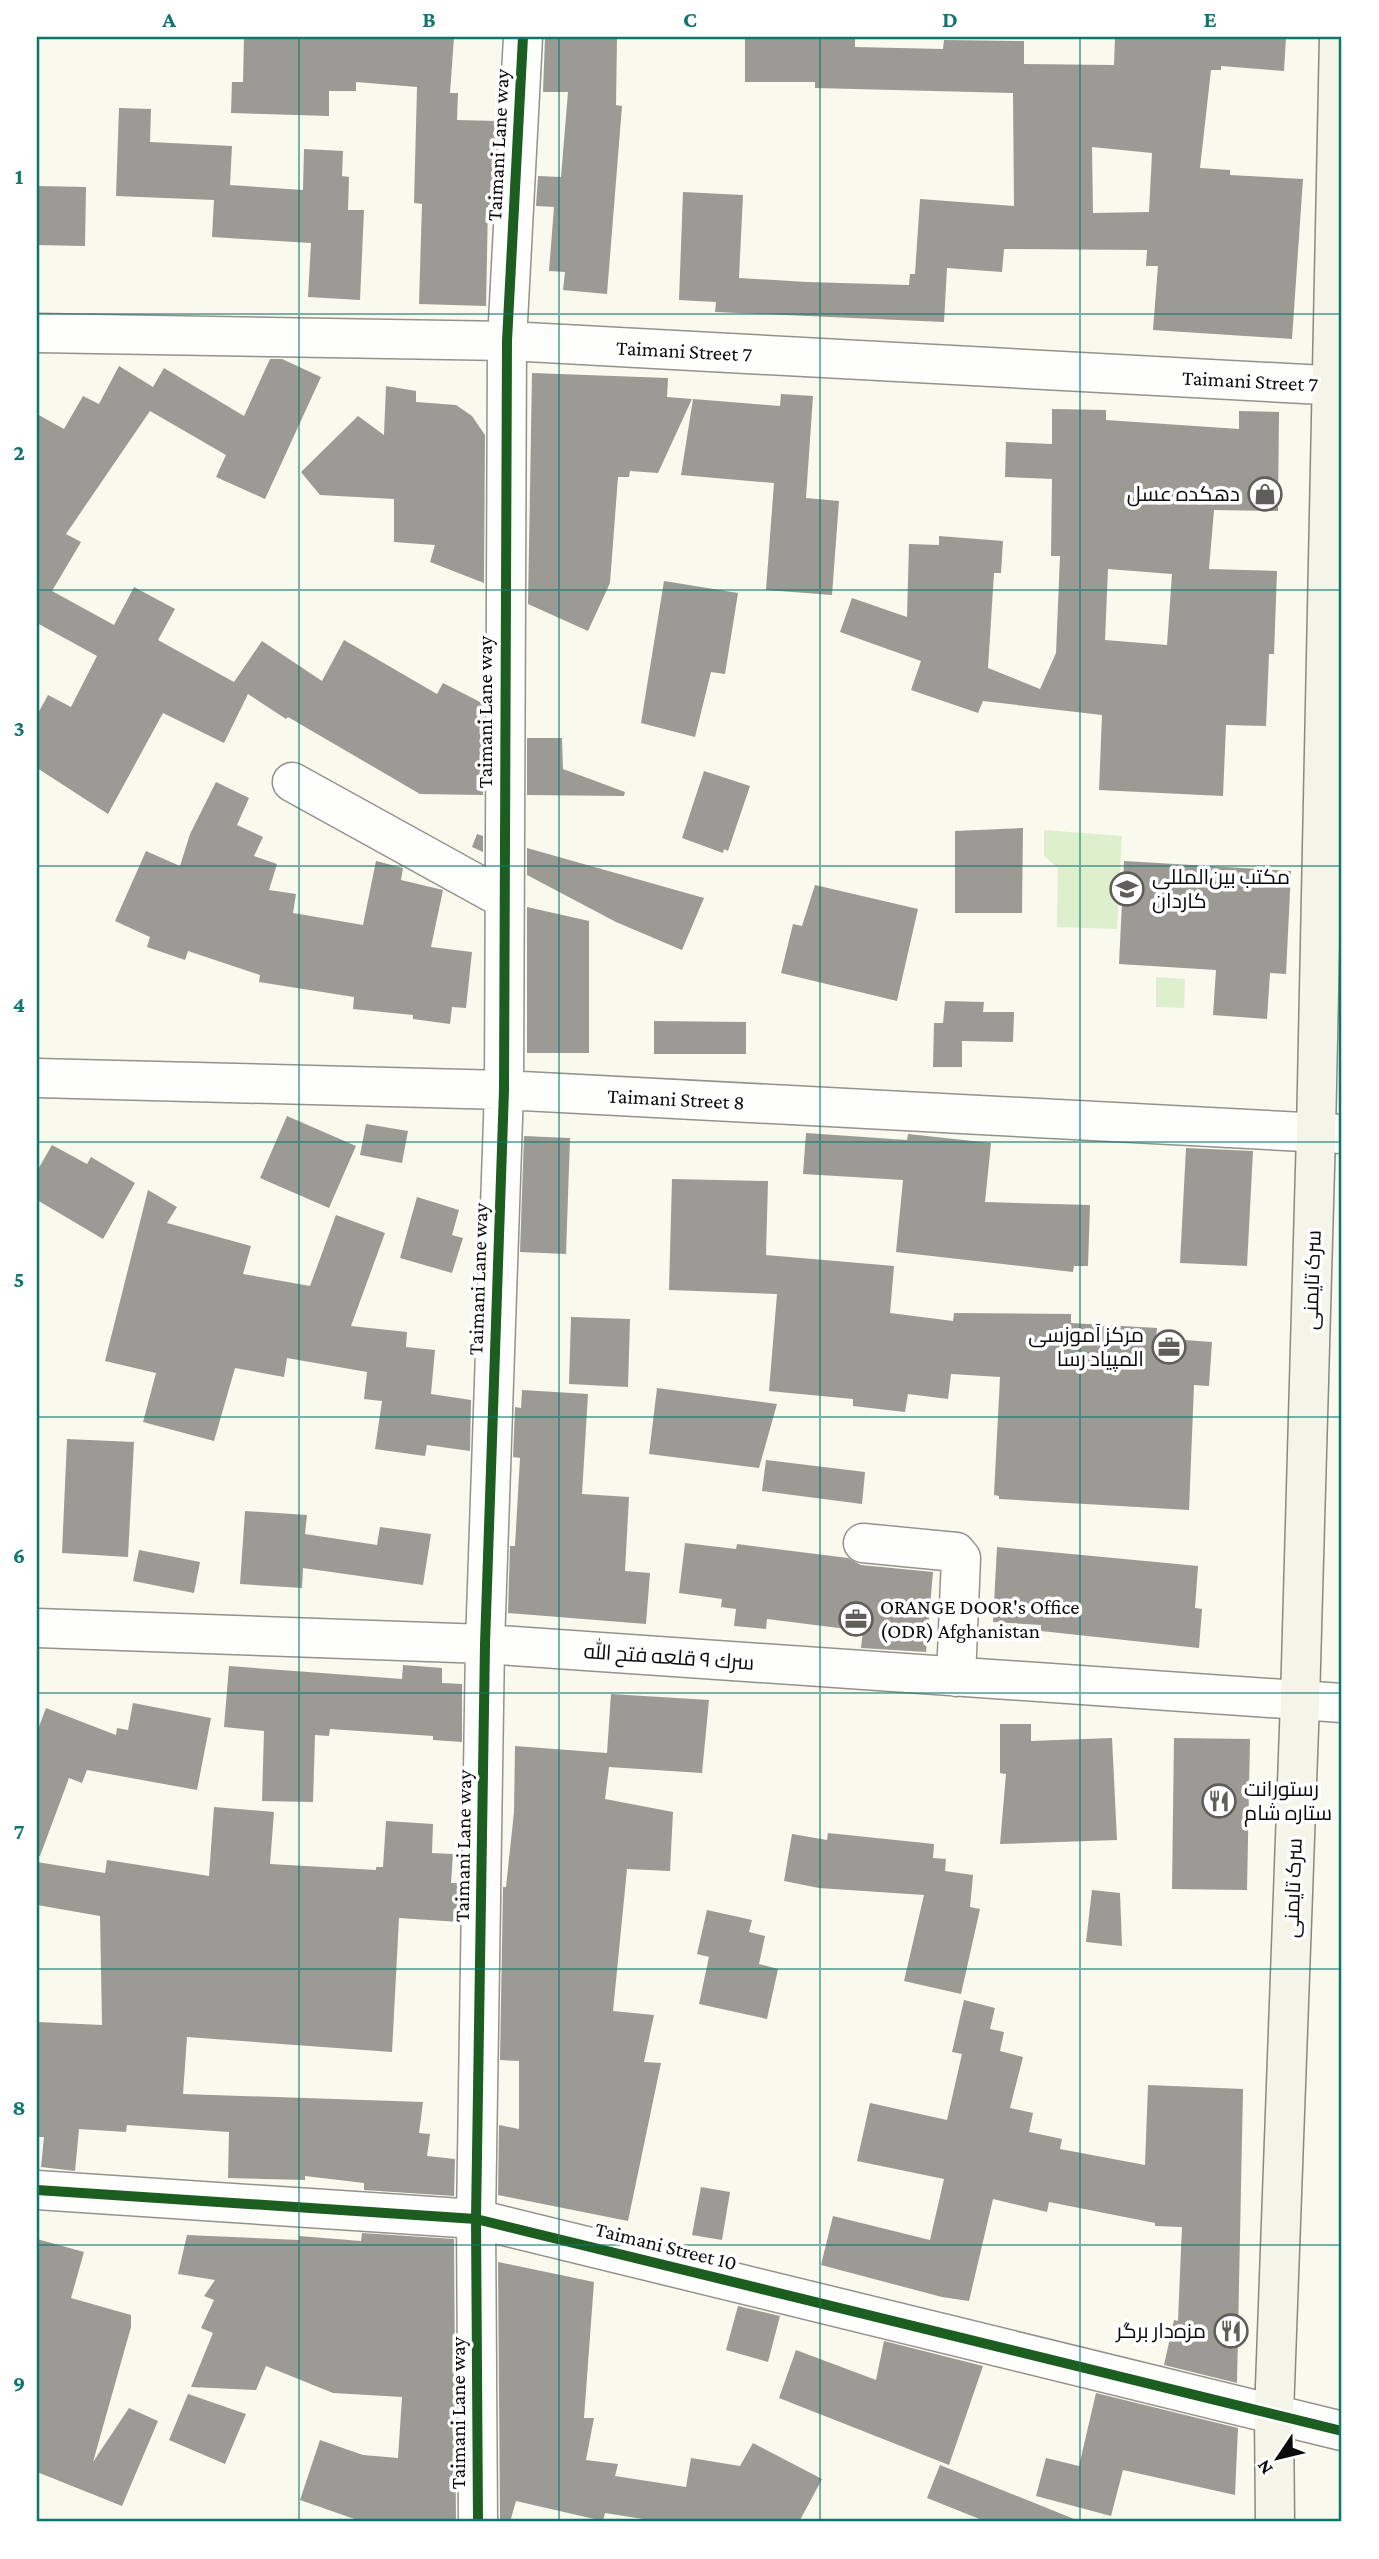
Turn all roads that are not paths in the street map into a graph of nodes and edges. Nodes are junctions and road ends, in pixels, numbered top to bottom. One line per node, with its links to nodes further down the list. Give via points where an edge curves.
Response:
1 (523, 37): 4 (street, Taimani Lane way)
2 (1339, 37): 5 (main road, سرک تایمنی)
3 (37, 333): 4 (street, Taimani Street 7)
4 (507, 341): 5 (street, Taimani Street 7); 7 (street, Taimani Lane way)
5 (1336, 386): 10 (main road, سرک تایمنی)
6 (292, 782): 7 (street)
7 (504, 900): 9 (street, Taimani Lane way)
8 (37, 1079): 9 (street, Taimani Street 8)
9 (503, 1090): 10 (street, Taimani Street 8); 13 (street, Taimani Lane way)
10 (1329, 1133): 15 (main road, سرک تایمنی)
11 (863, 1542): 14 (street, via 956,1552 961,1558)
12 (37, 1628): 13 (street, سرك ٩ قلعه فتح الله)
13 (485, 1644): 14 (street, سرك ٩ قلعه فتح الله); 18 (street, Taimani Lane way)
14 (956, 1677): 15 (street, سرك ٩ قلعه فتح الله)
15 (1300, 1701): 16 (street, سرك ٩ قلعه فتح الله); 19 (main road, سرک تایمنی)
16 (1342, 1703)
17 (37, 2190): 18 (street, Taimani Street 10)
18 (477, 2219): 19 (street, Taimani Street 10); 21 (street, Taimani Lane way)
19 (1274, 2414): 20 (street, Taimani Street 10); 22 (main road, سرک تایمنی)
20 (1342, 2431)
21 (478, 2522)
22 (1275, 2522)

